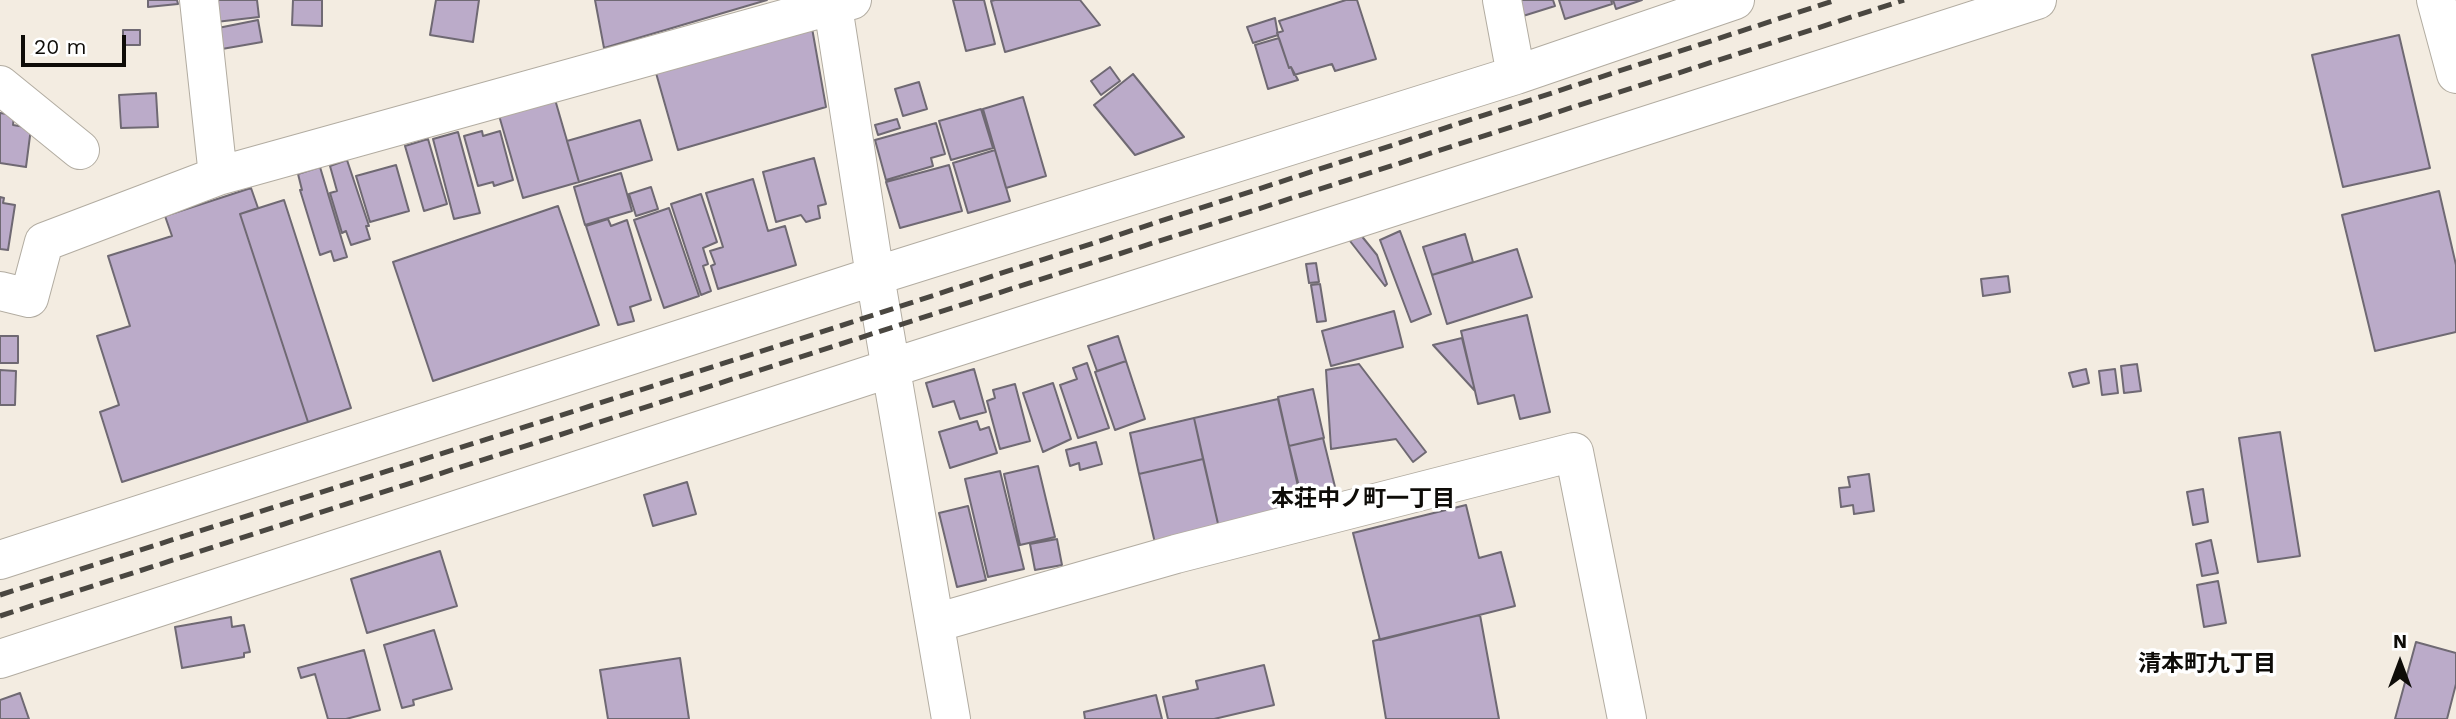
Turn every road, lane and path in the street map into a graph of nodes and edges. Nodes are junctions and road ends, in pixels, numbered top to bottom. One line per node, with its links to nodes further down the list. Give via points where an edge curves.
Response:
1 (199, 0): 11 (street)
2 (1502, 0): 8 (street)
3 (1735, 0): 8 (street)
4 (2037, 0): 14 (street)
5 (2436, 0): 7 (street)
6 (839, 2): 11 (street); 12 (street)
7 (2456, 74)
8 (1516, 75): 12 (street)
9 (0, 85): 10 (street)
10 (80, 150)
11 (218, 176): 13 (street, via 44,242 29,298)
12 (875, 276): 14 (street); 15 (street)
13 (0, 291)
14 (891, 368): 16 (street); 17 (street)
15 (0, 561)
16 (935, 623): 18 (street); 19 (street, via 1188,550 1574,452)
17 (0, 659)
18 (951, 719)
19 (1627, 719)

